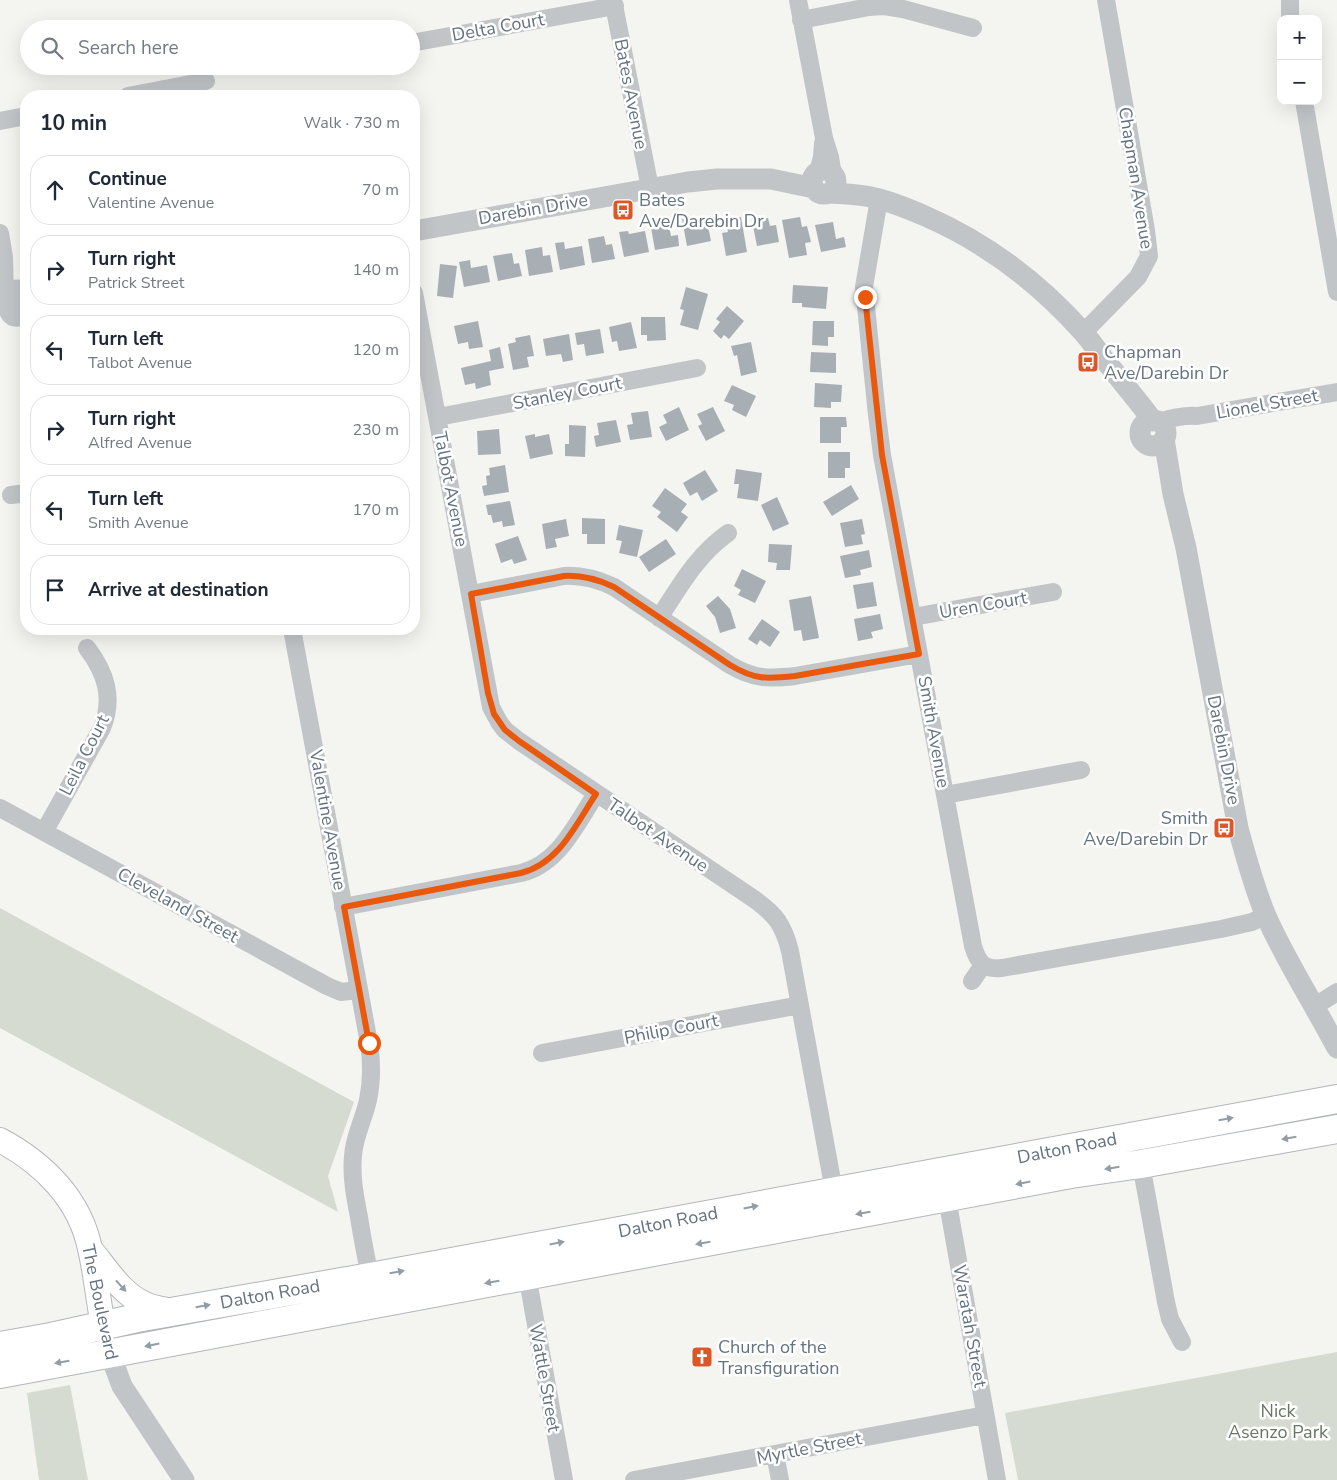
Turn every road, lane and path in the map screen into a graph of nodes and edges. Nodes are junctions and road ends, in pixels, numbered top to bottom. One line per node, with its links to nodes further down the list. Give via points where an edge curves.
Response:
1 (798, 0): 6 (street)
2 (1106, 0): 22 (street, Chapman Avenue, via 1148,256 1138,277)
3 (1290, 0): 5 (street)
4 (614, 3): 8 (street, Delta Court); 15 (street, Bates Avenue)
5 (1290, 15)
6 (802, 20): 7 (street, via 884,6); 14 (street, via 830,157)
7 (973, 28)
8 (420, 41)
9 (206, 81): 10 (street)
10 (159, 90)
11 (1305, 105): 19 (street)
12 (20, 117): 13 (street)
13 (0, 121)
14 (824, 180): 15 (street, Darebin Drive, via 717,179); 16 (street, Darebin Drive)
15 (650, 188): 17 (street, Darebin Drive)
16 (876, 198): 22 (street, Darebin Drive, via 941,223 989,250 1037,286); 30 (street, Smith Avenue, via 864,287 882,455)
17 (420, 230)
18 (0, 233): 20 (street)
19 (1337, 292)
20 (14, 300)
21 (420, 324): 25 (street, Talbot Avenue)
22 (1084, 332): 26 (street, Darebin Drive, via 1113,371 1135,413)
23 (697, 368): 25 (street, Stanley Court)
24 (1337, 392): 26 (street, Lionel Street, via 1197,416 1185,415)
25 (438, 417): 29 (street, Talbot Avenue)
26 (1155, 432): 41 (street, Darebin Drive, via 1157,459 1173,494 1186,548 1238,828)
27 (728, 533): 31 (street, via 699,559)
28 (1053, 592): 30 (street, Uren Court)
29 (471, 594): 31 (street, via 564,576 581,576 614,587); 36 (street, Talbot Avenue, via 491,707 499,722 519,741)
30 (913, 617): 34 (street, Smith Avenue)
31 (659, 618): 34 (street, via 730,665 761,678 795,676)
32 (293, 635): 40 (street, Valentine Avenue)
33 (87, 648): 39 (street, Leila Court, via 102,671 107,716)
34 (919, 654): 37 (street, Smith Avenue)
35 (1081, 770): 37 (street)
36 (596, 794): 40 (street, via 555,854 537,868); 46 (street, Talbot Avenue, via 776,917 787,937)
37 (945, 795): 42 (street, Smith Avenue, via 974,946)
38 (0, 808): 39 (street, Cleveland Street)
39 (44, 832): 44 (street, Cleveland Street, via 327,986 341,992)
40 (344, 907): 44 (street, Valentine Avenue)
41 (1266, 915): 42 (street, via 1252,922 1221,929 1002,968); 47 (street, Darebin Drive)
42 (983, 965): 43 (street)
43 (972, 981)
44 (358, 990): 58 (street, Valentine Avenue, via 372,1064 368,1102 356,1136 352,1170)
45 (1337, 992): 47 (street)
46 (800, 1005): 49 (street, Philip Court); 55 (street, Talbot Avenue)
47 (1315, 1006): 48 (street, Darebin Drive)
48 (1337, 1048)
49 (542, 1053)
50 (1337, 1099): 54 (main road, Dalton Road, one-way to 50)
51 (1337, 1129): 53 (main road, Dalton Road, one-way to 53)
52 (0, 1140): 56 (main road, The Boulevard, via 31,1158 54,1180 76,1211)
53 (1141, 1164): 54 (main road, Dalton Road, one-way to 54); 61 (street, via 1166,1302 1170,1319)
54 (945, 1185): 55 (main road, Dalton Road); 57 (main road, Dalton Road, one-way to 57); 65 (street, Waratah Street)
55 (834, 1191): 58 (main road, Dalton Road, one-way to 55)
56 (90, 1248): 59 (main road, one-way to 59, via 130,1294 154,1308); 60 (main road, The Boulevard)
57 (527, 1275): 63 (main road, Dalton Road, one-way to 63); 68 (street, Wattle Street)
58 (370, 1277): 59 (main road, Dalton Road, one-way to 58)
59 (173, 1311): 60 (main road, Dalton Road)
60 (103, 1326): 62 (main road, Dalton Road); 63 (main road, The Boulevard)
61 (1182, 1342)
62 (0, 1346)
63 (110, 1354): 64 (main road, Dalton Road, one-way to 64); 67 (street, The Boulevard, via 122,1386)
64 (0, 1374)
65 (985, 1415): 66 (street, Myrtle Street); 71 (street, Waratah Street)
66 (775, 1454): 69 (street, Myrtle Street); 70 (street)
67 (184, 1480)
68 (564, 1480)
69 (634, 1480)
70 (780, 1480)
71 (997, 1480)

